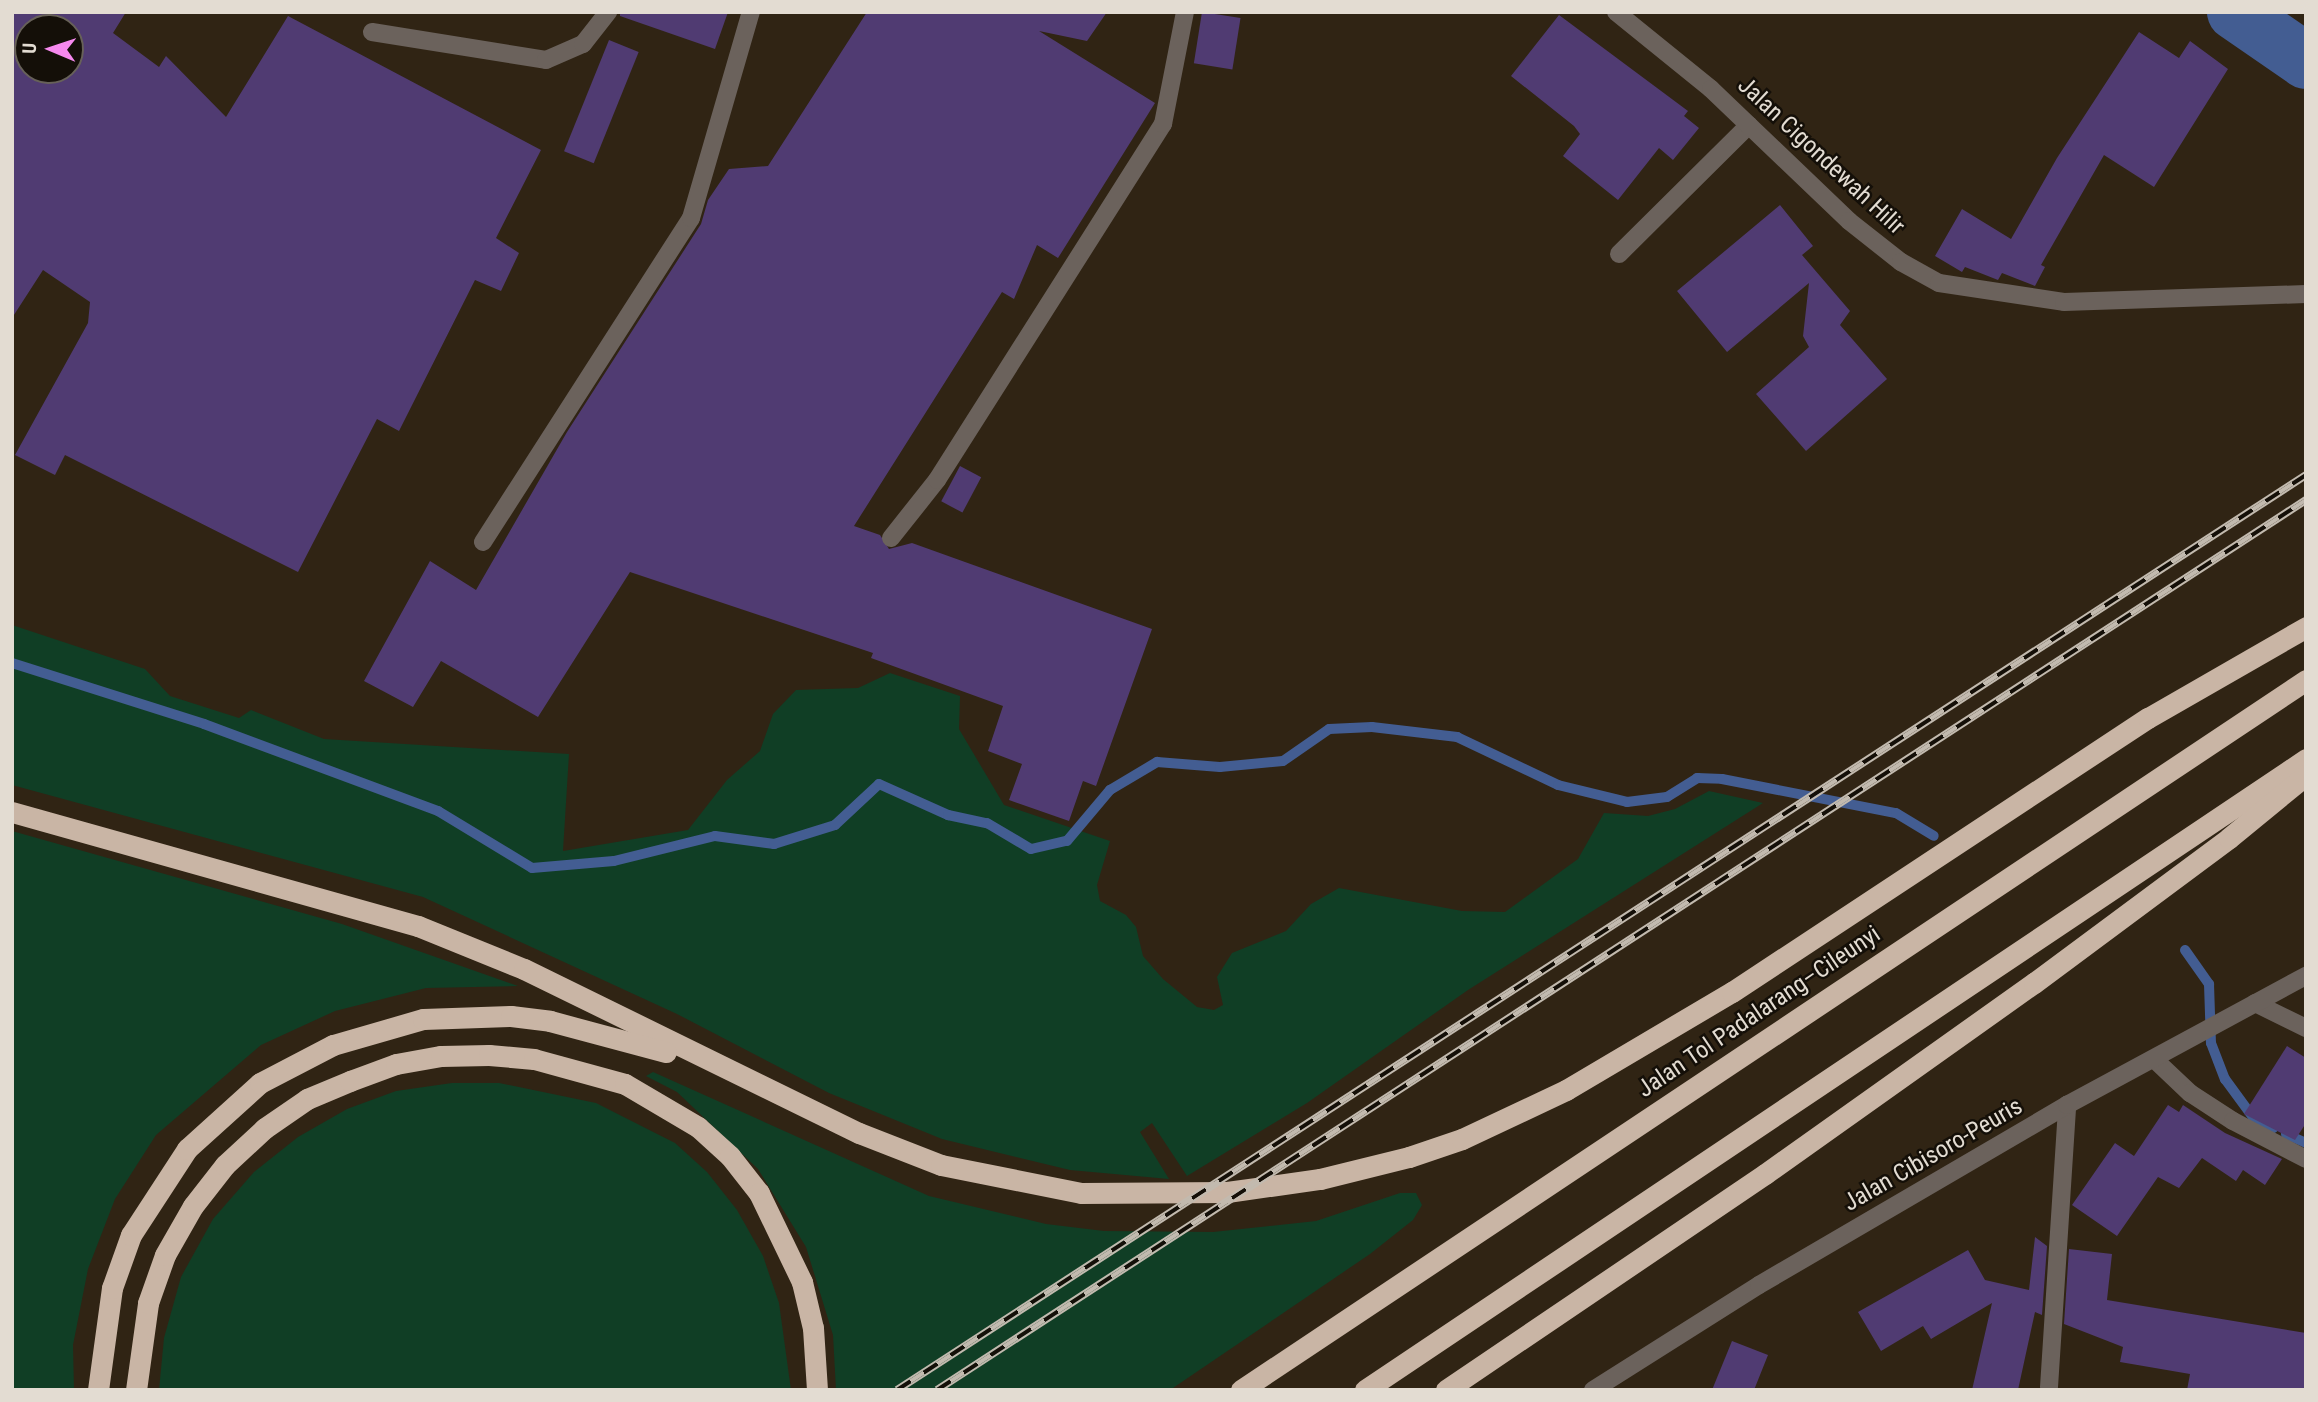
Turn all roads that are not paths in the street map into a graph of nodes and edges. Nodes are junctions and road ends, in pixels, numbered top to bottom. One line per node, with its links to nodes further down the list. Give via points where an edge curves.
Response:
1 (608, 12): 5 (street, via 583,44 546,60)
2 (751, 12): 10 (street, via 691,218)
3 (1185, 12): 9 (street, via 1163,124 937,480)
4 (1616, 12): 6 (street, Jalan Cigondewah Hilir)
5 (372, 32)
6 (1749, 125): 7 (street); 8 (street, Jalan Cigondewah Hilir, via 1849,221 1900,262 1939,282 2064,302)
7 (1619, 254)
8 (2306, 294)
9 (891, 538)
10 (483, 542)
11 (2306, 627): 20 (highway, via 2148,718 1954,849 1621,1060 1511,1118 1409,1157 1320,1179 1227,1192 1081,1194 941,1165)
12 (2306, 680): 28 (highway, Jalan Tol Padalarang–Cileunyi)
13 (2306, 759): 29 (highway)
14 (2306, 775): 23 (highway, via 2034,983)
15 (12, 813): 20 (highway, via 418,926 535,975)
16 (2306, 976): 17 (street, Jalan Cibisoro-Peuris)
17 (2255, 1003): 18 (street); 19 (street, Jalan Cibisoro-Peuris)
18 (2306, 1028)
19 (2154, 1059): 21 (street, Jalan Cibisoro-Peuris); 22 (street, via 2190,1093)
20 (766, 1090): 25 (highway, via 634,1041 511,1016 423,1019 375,1029 298,1060 221,1114 157,1190 131,1235 112,1288)
21 (2067, 1105): 24 (street); 32 (street, Jalan Cibisoro-Peuris, via 1759,1285)
22 (2306, 1159)
23 (1564, 1310): 30 (highway); 31 (highway)
24 (2049, 1387)
25 (98, 1390)
26 (136, 1390): 27 (highway, via 148,1304 165,1255 193,1206 225,1165 286,1113 350,1080 407,1062 489,1055 534,1059 625,1084 698,1127 730,1156 759,1193 803,1282 813,1328)
27 (817, 1390)
28 (1241, 1390)
29 (1365, 1390)
30 (1446, 1390)
31 (1460, 1390)
32 (1594, 1390)

